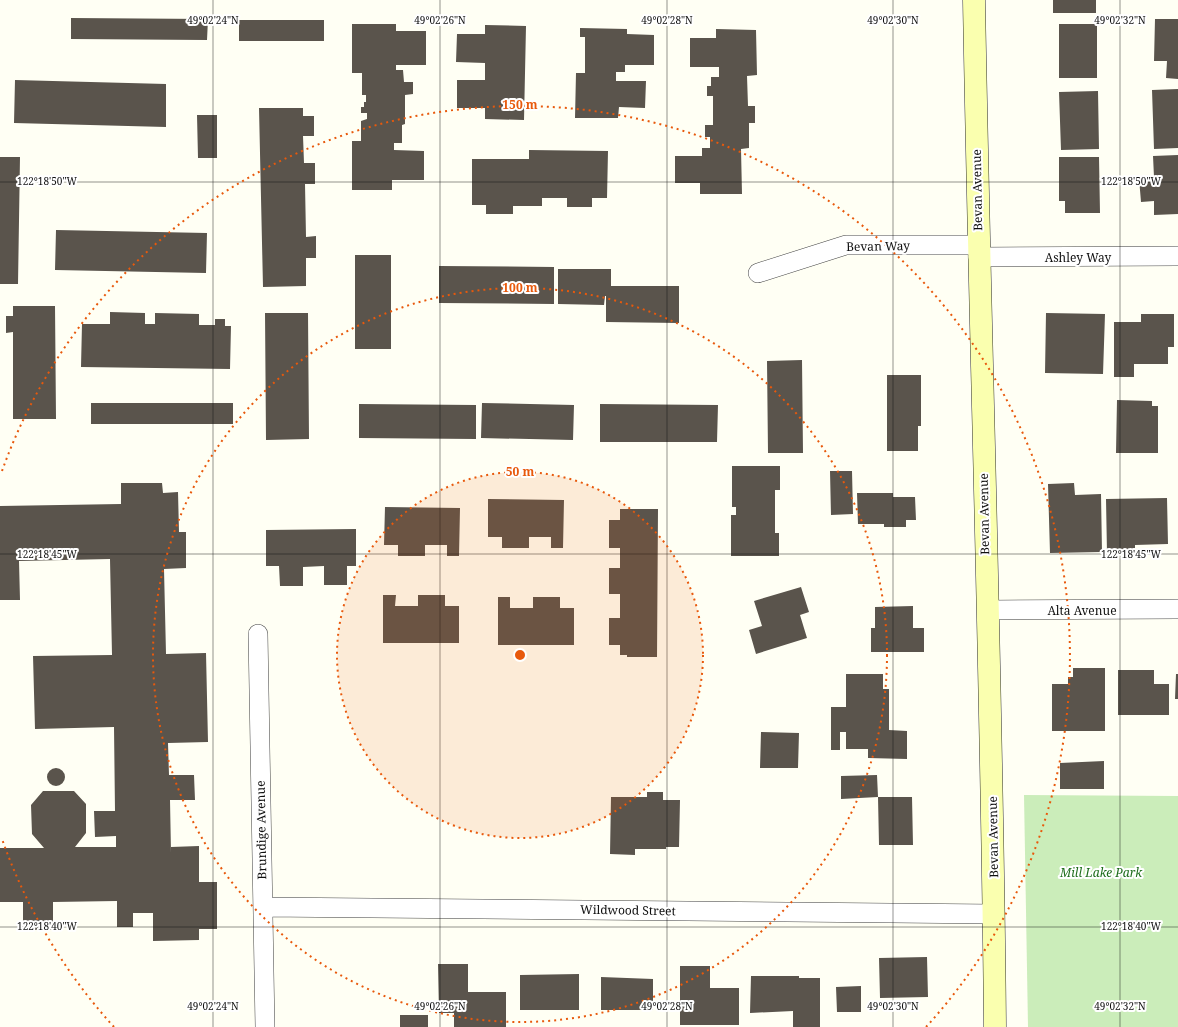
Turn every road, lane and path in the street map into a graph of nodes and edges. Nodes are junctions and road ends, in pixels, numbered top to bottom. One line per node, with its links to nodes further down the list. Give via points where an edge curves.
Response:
1 (974, 0): 2 (street, Bevan Avenue)
2 (978, 251): 3 (street, Ashley Way); 4 (street, Bevan Way, via 846,245); 6 (street, Bevan Avenue)
3 (1178, 256)
4 (758, 273)
5 (1178, 609): 6 (street, Alta Avenue)
6 (987, 610): 9 (street, Bevan Avenue)
7 (258, 634): 8 (street, Brundige Avenue)
8 (263, 907): 9 (street, Wildwood Street); 10 (street, Brundige Avenue)
9 (994, 914): 11 (street, Bevan Avenue)
10 (265, 1027)
11 (995, 1027)

